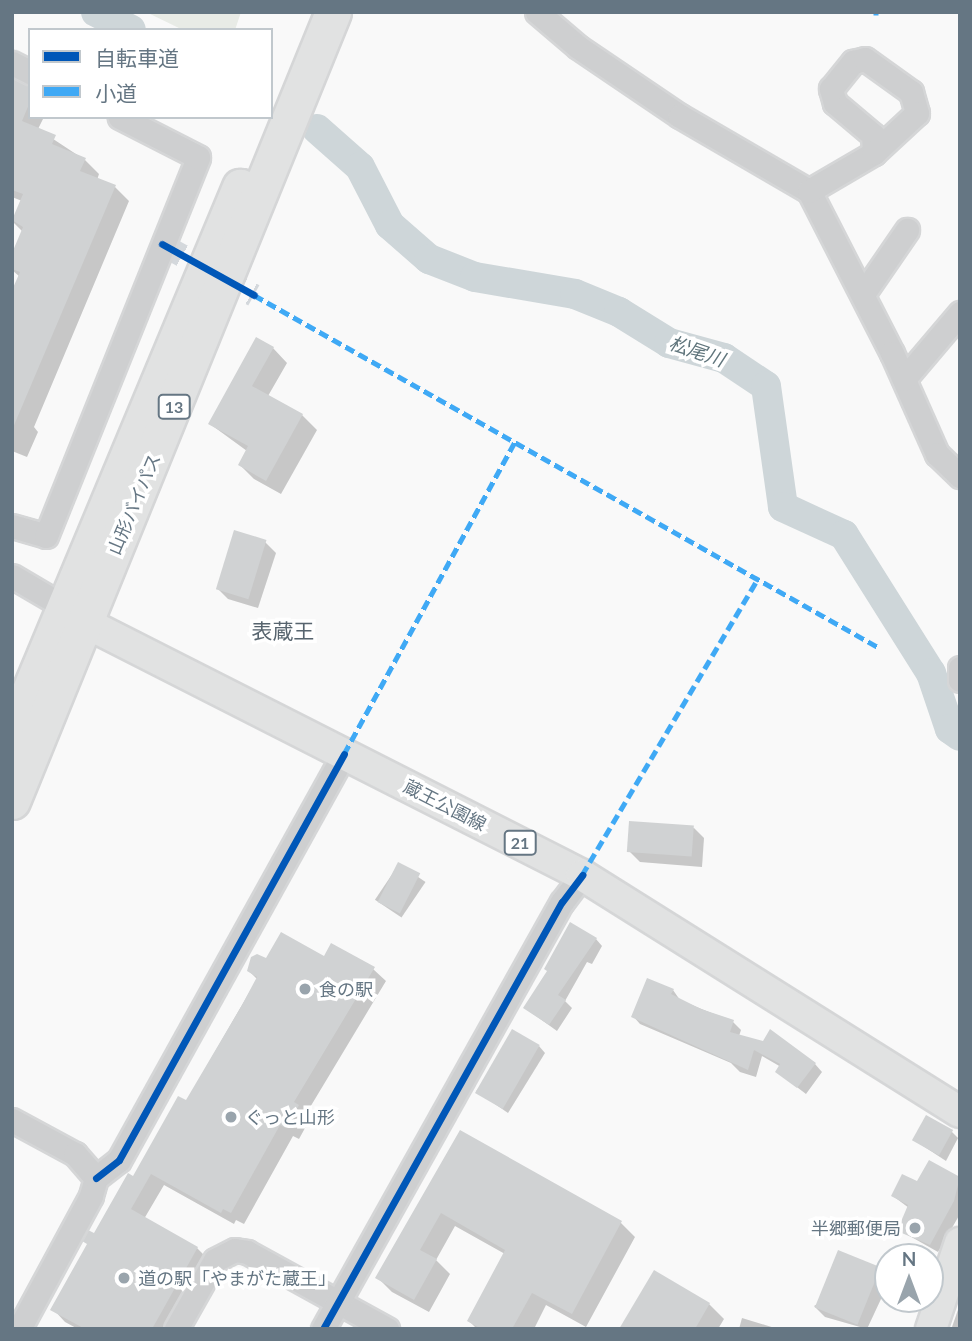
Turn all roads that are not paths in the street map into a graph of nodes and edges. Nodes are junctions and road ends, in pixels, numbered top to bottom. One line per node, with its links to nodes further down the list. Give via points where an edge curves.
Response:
1 (312, 12): 6 (highway)
2 (333, 12): 18 (highway, 山形バイパス / 13)
3 (537, 12): 10 (street, via 578,47 680,116)
4 (12, 63): 5 (street)
5 (28, 71)
6 (273, 106)
7 (124, 119): 16 (street, via 198,157 46,536)
8 (268, 119): 18 (highway, 山形バイパス / 13)
9 (874, 153): 10 (street)
10 (809, 191): 12 (street)
11 (907, 230): 12 (street)
12 (863, 294): 14 (street)
13 (960, 313): 14 (street)
14 (904, 379): 15 (street, via 937,454)
15 (960, 477)
16 (12, 526)
17 (12, 576): 18 (street)
18 (74, 614): 21 (highway, 山形バイパス / 13); 22 (main road, 蔵王公園線 / 21); 23 (highway, 山形バイパス / 13)
19 (960, 668): 20 (street)
20 (960, 680)
21 (12, 733)
22 (344, 754): 24 (main road, 蔵王公園線 / 21); 27 (street, via 118,1160)
23 (12, 801)
24 (582, 875): 25 (main road, 蔵王公園線 / 21); 29 (street, via 562,902)
25 (960, 1112)
26 (12, 1120): 27 (street, via 75,1154)
27 (96, 1178): 30 (street, via 91,1196)
28 (960, 1243): 34 (main road)
29 (339, 1301): 31 (street, via 235,1250 215,1260); 32 (street); 33 (street)
30 (19, 1329)
31 (176, 1329)
32 (323, 1329)
33 (387, 1329)
34 (930, 1329)

